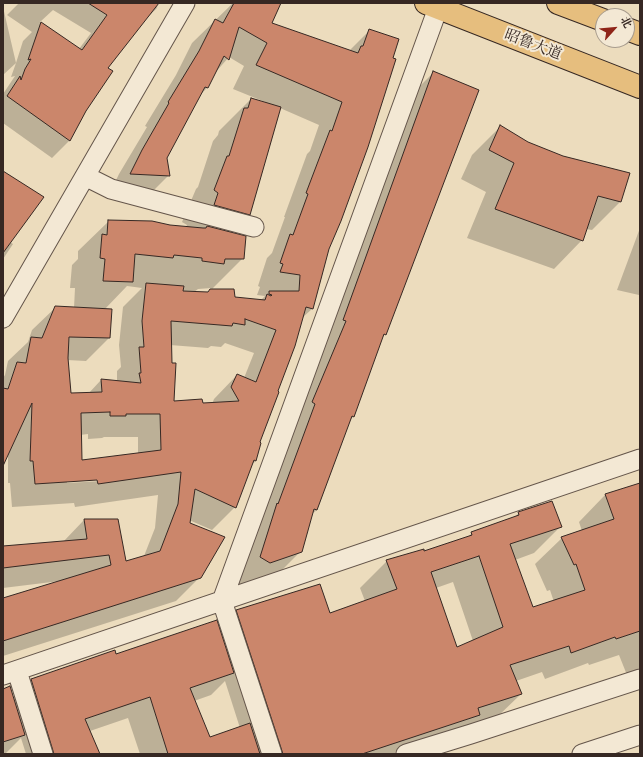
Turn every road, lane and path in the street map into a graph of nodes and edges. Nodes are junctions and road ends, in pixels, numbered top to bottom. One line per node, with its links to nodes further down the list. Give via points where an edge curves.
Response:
1 (185, 3): 6 (street)
2 (558, 3): 4 (highway)
3 (432, 5): 5 (highway, 昭鲁大道); 10 (street)
4 (595, 17)
5 (640, 87)
6 (85, 176): 7 (street, via 111,189); 8 (street)
7 (254, 227)
8 (3, 318)
9 (640, 460): 10 (street)
10 (222, 601): 11 (street); 15 (street)
11 (10, 673): 14 (street)
12 (640, 679): 16 (street)
13 (640, 735): 17 (street)
14 (43, 754)
15 (272, 754)
16 (406, 754)
17 (582, 754)

